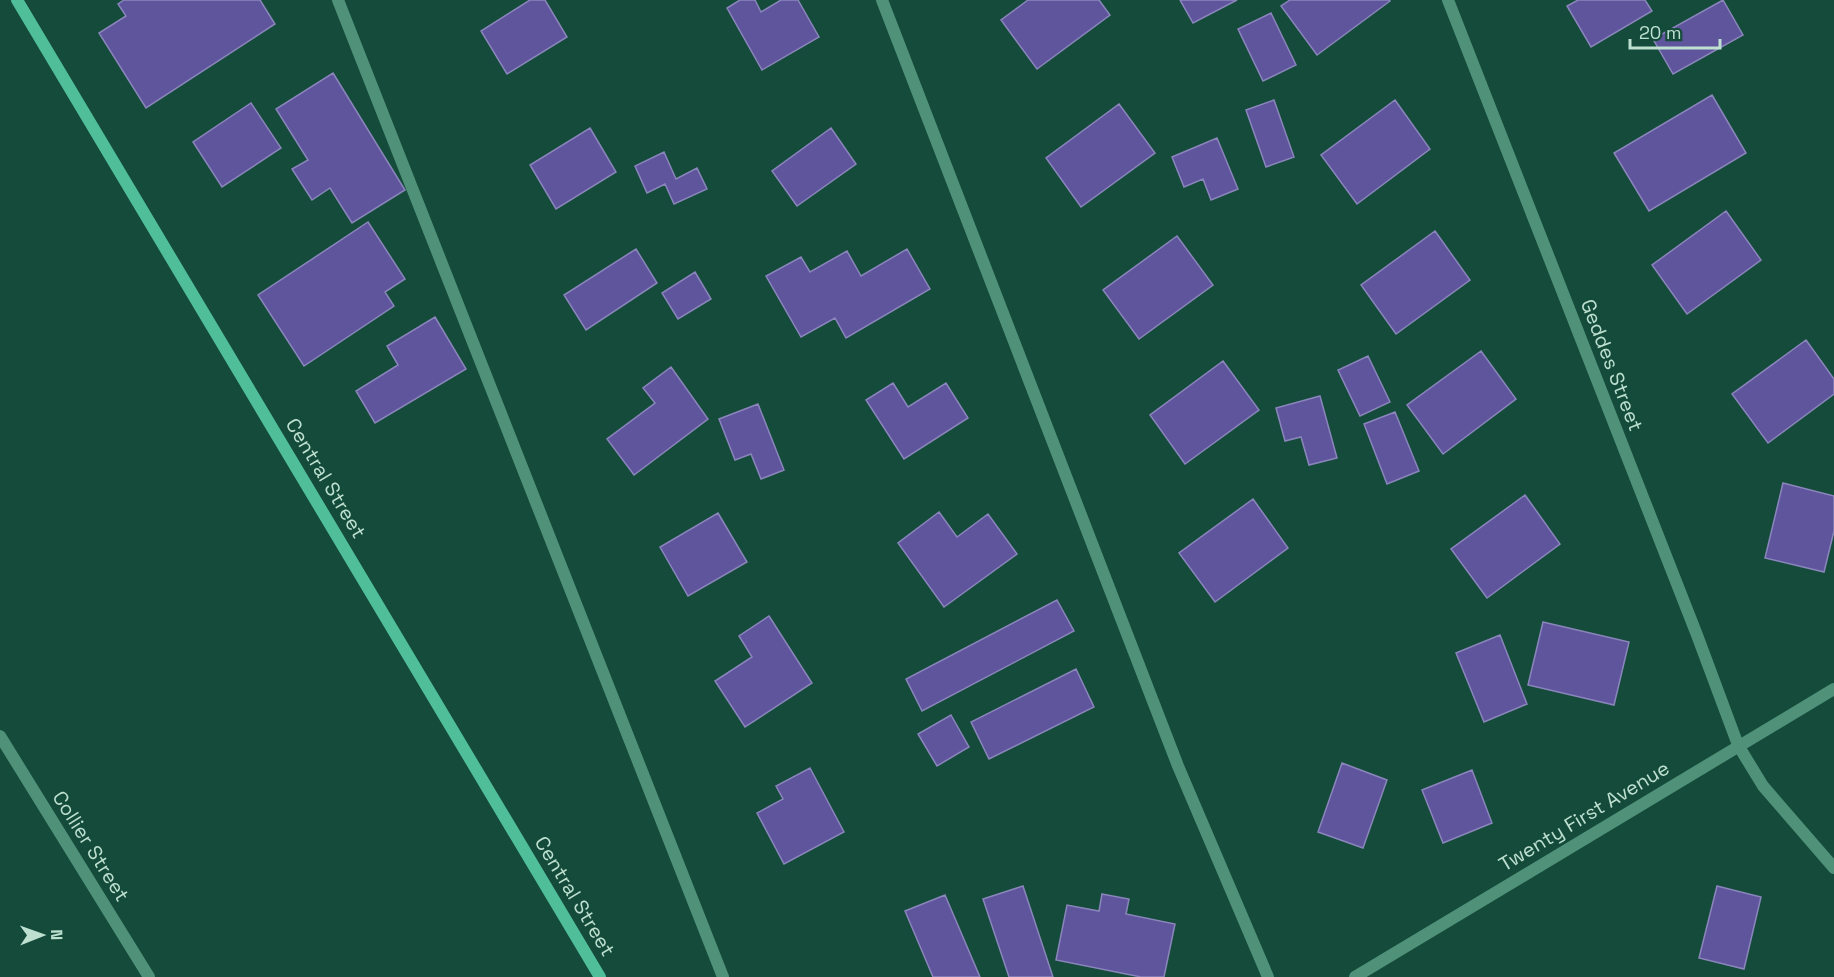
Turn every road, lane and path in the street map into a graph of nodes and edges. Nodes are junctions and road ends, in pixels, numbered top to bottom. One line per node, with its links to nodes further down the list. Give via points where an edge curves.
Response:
1 (17, 0): 10 (main road, Central Street)
2 (338, 0): 11 (street)
3 (882, 0): 12 (street, via 1178,766)
4 (1448, 0): 7 (street, Geddes Street)
5 (1834, 689): 7 (street, Twenty First Avenue)
6 (0, 736): 9 (street, Collier Street)
7 (1738, 745): 8 (street, Geddes Street, via 1763,786); 13 (street, Twenty First Avenue)
8 (1834, 868)
9 (148, 977)
10 (600, 977)
11 (723, 977)
12 (1268, 977)
13 (1355, 977)

